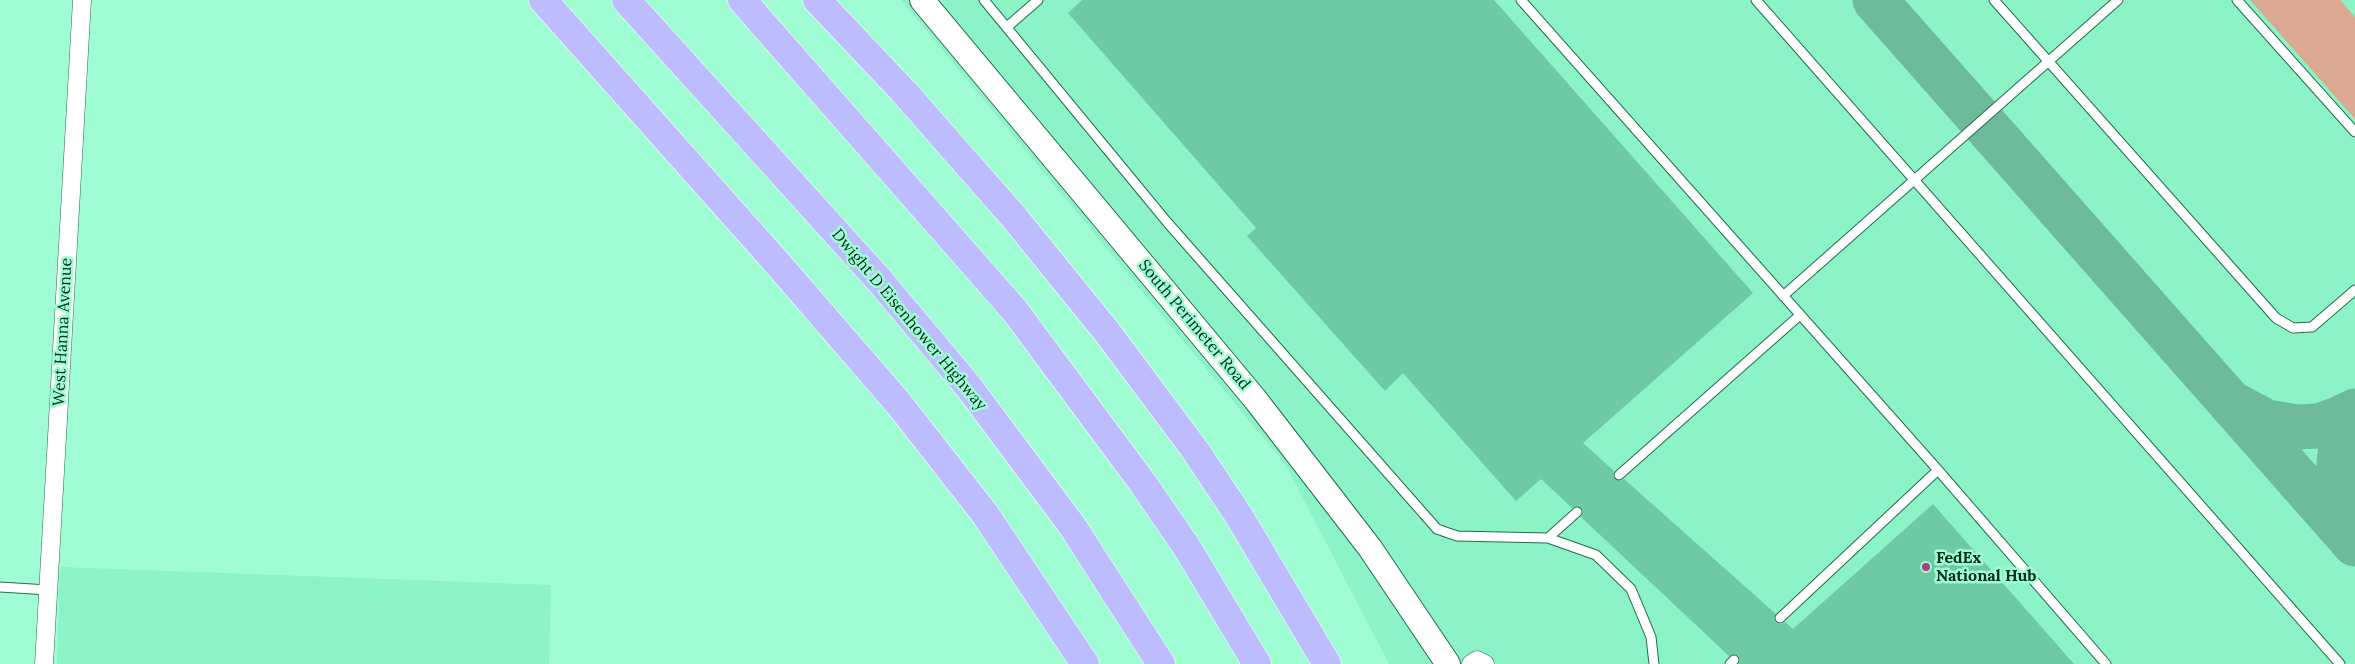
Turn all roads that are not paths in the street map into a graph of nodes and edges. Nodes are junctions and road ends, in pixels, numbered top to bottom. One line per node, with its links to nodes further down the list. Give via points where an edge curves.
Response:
1 (82, 0): 26 (street, West Hanna Avenue)
2 (543, 0): 29 (highway, via 899,404 984,514)
3 (626, 0): 30 (highway, Dwight D Eisenhower Highway, via 880,281 962,379 1073,528)
4 (742, 0): 31 (highway, via 1021,318 1148,490)
5 (817, 0): 32 (highway, via 961,157 1107,332 1195,450 1239,516)
6 (922, 0): 33 (street, South Perimeter Road, via 1255,399 1370,548)
7 (984, 0): 14 (lane)
8 (1038, 0): 14 (lane)
9 (1522, 0): 19 (lane)
10 (1756, 0): 17 (lane)
11 (1994, 0): 15 (lane)
12 (2118, 0): 15 (lane)
13 (2237, 0): 16 (lane)
14 (1007, 27): 24 (lane, via 1167,222 1437,529 1457,536)
15 (2048, 62): 17 (lane); 18 (lane, via 2269,312 2284,324 2302,330 2312,327)
16 (2355, 132)
17 (1914, 179): 19 (lane); 38 (lane)
18 (2355, 290)
19 (1783, 296): 20 (lane)
20 (1800, 315): 21 (lane); 22 (lane)
21 (1938, 470): 27 (lane); 37 (lane)
22 (1620, 475)
23 (1577, 512): 24 (lane)
24 (1548, 538): 36 (lane, via 1596,555 1632,590 1651,637)
25 (0, 587): 26 (lane)
26 (48, 590): 28 (street, West Hanna Avenue)
27 (1780, 618)
28 (44, 664)
29 (1085, 664)
30 (1161, 664)
31 (1257, 664)
32 (1328, 664)
33 (1448, 664)
34 (1472, 664): 35 (street, via 1477,660)
35 (1485, 664)
36 (1654, 664)
37 (2106, 664)
38 (2340, 664)

